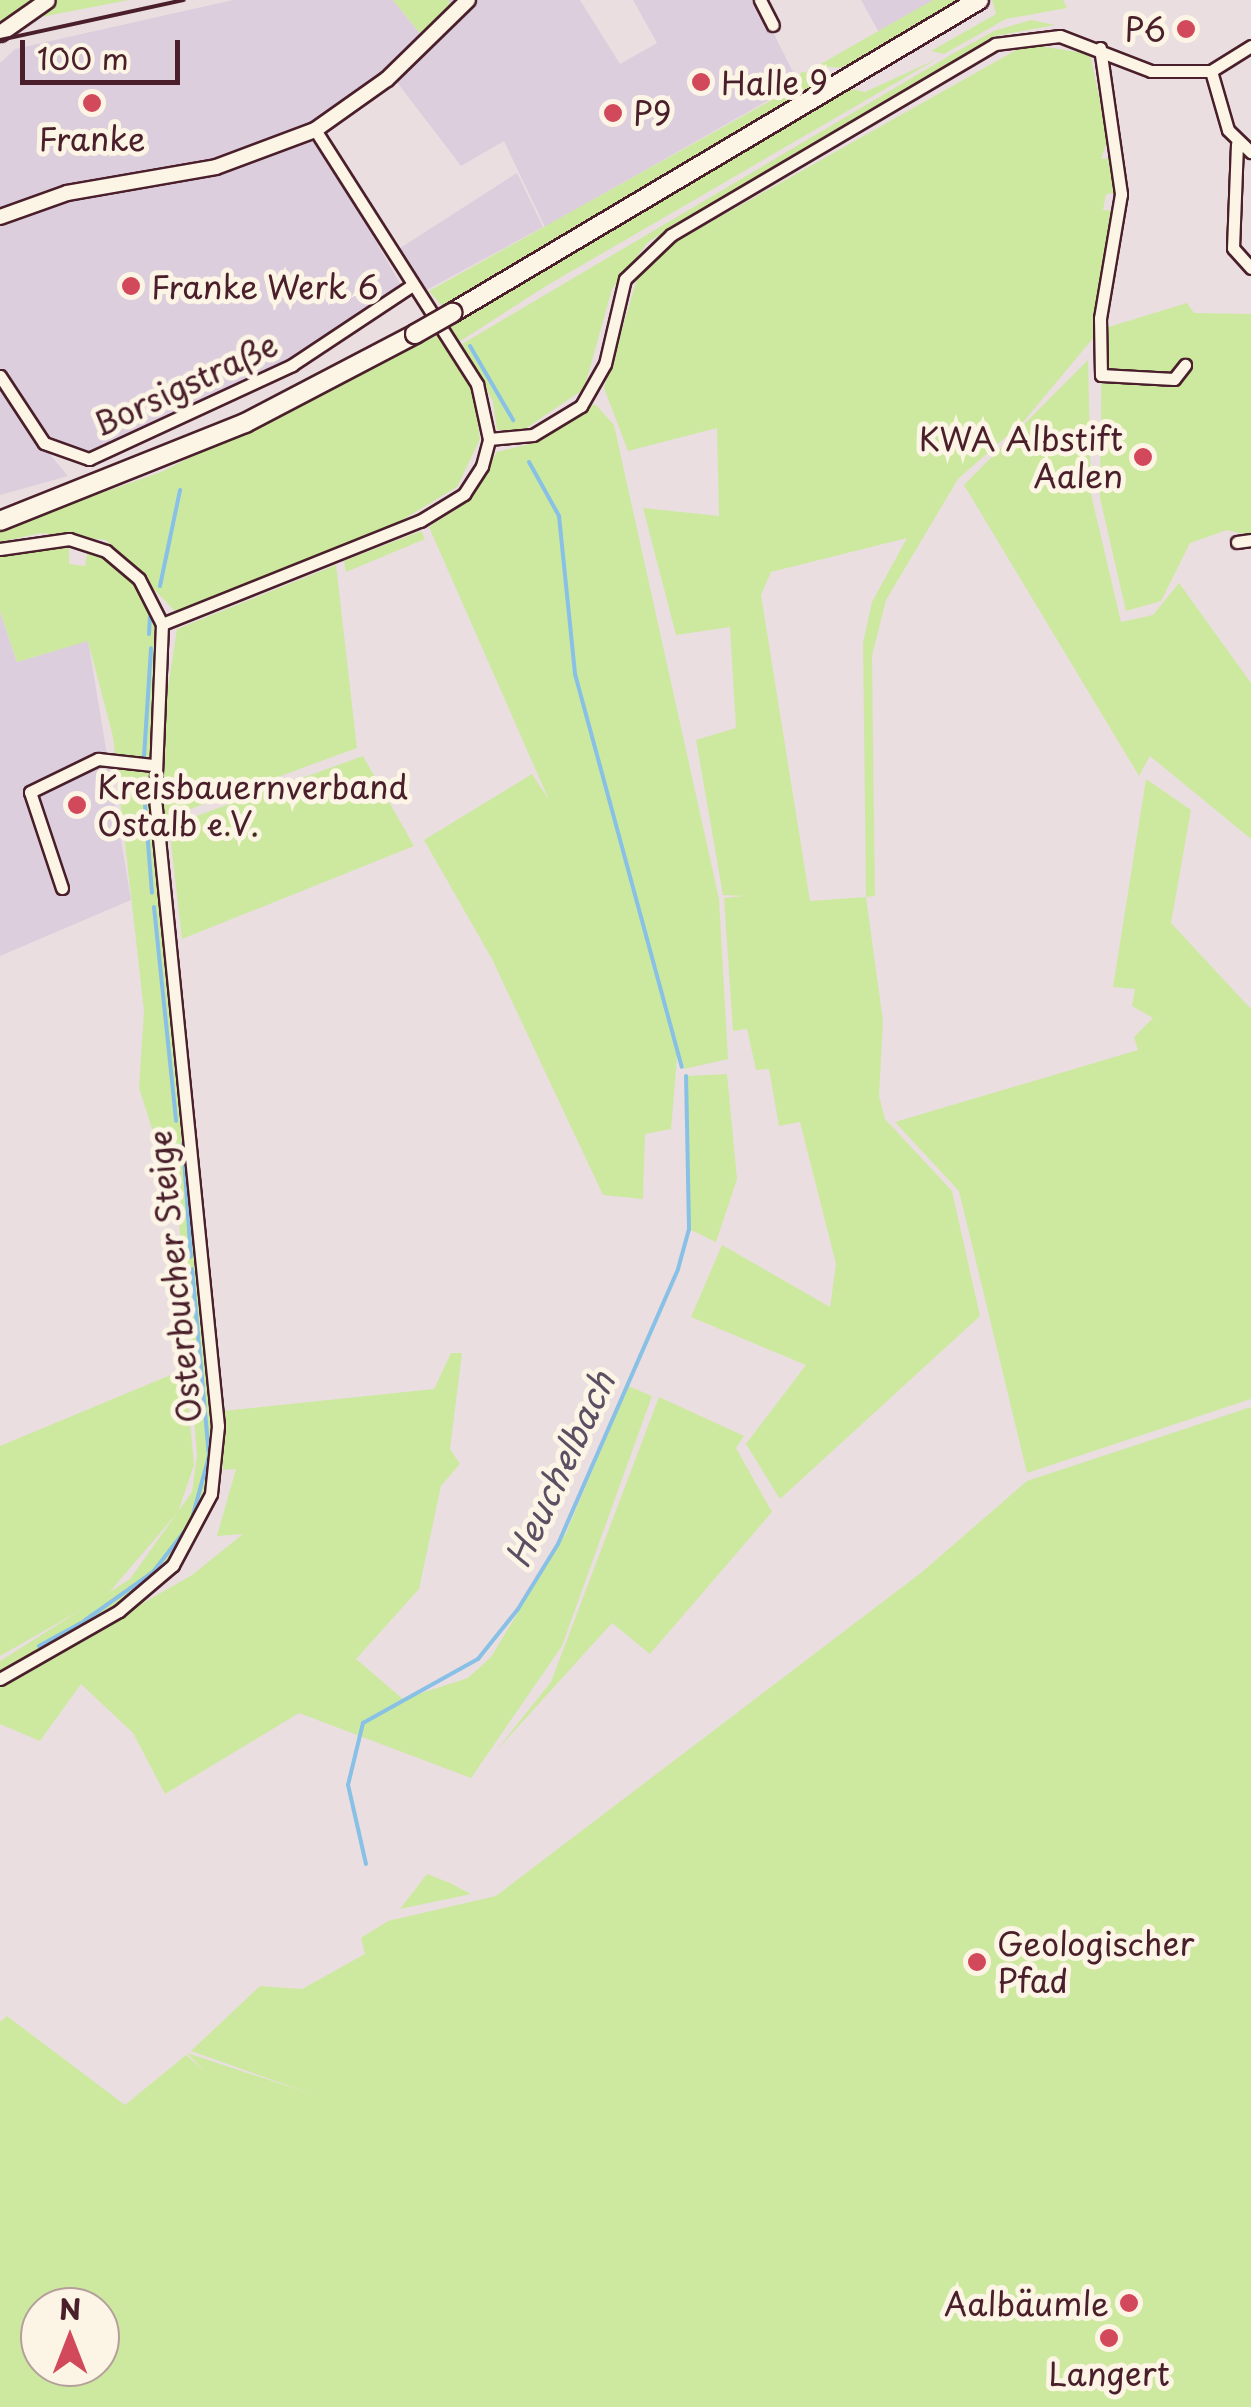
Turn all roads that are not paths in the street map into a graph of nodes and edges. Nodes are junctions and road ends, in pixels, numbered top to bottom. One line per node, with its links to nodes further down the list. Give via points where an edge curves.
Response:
1 (48, 0): 6 (main road)
2 (468, 0): 10 (street, via 386,78)
3 (760, 0): 5 (street)
4 (979, 0): 19 (highway, bridge, via 416,334 246,422 56,502)
5 (773, 25)
6 (0, 33)
7 (1251, 46): 9 (street)
8 (1100, 48): 9 (street, via 1152,71); 16 (street, via 1121,194 1100,318 1100,375 1174,379); 18 (street, via 1040,34 995,44 672,236 626,279 605,364 581,406 533,435)
9 (1211, 70): 11 (street, via 1214,101)
10 (315, 130): 13 (street, via 216,167 66,193); 15 (street)
11 (1237, 144): 12 (street); 14 (street, via 1234,248)
12 (1251, 152)
13 (0, 217)
14 (1251, 268)
15 (411, 286): 17 (street, Borsigstraße, via 264,381 89,459 44,443); 18 (street, via 477,384)
16 (1184, 365)
17 (0, 376)
18 (490, 440): 23 (street, via 464,494 436,513)
19 (0, 518)
20 (1251, 540): 21 (street)
21 (1237, 542)
22 (0, 549): 23 (street, via 69,539 106,551 139,578)
23 (162, 624): 24 (street, Osterbucher Steige)
24 (154, 765): 25 (street, via 98,759 30,792); 26 (street, Osterbucher Steige, via 217,1470 190,1542 150,1590)
25 (62, 888)
26 (0, 1680)

